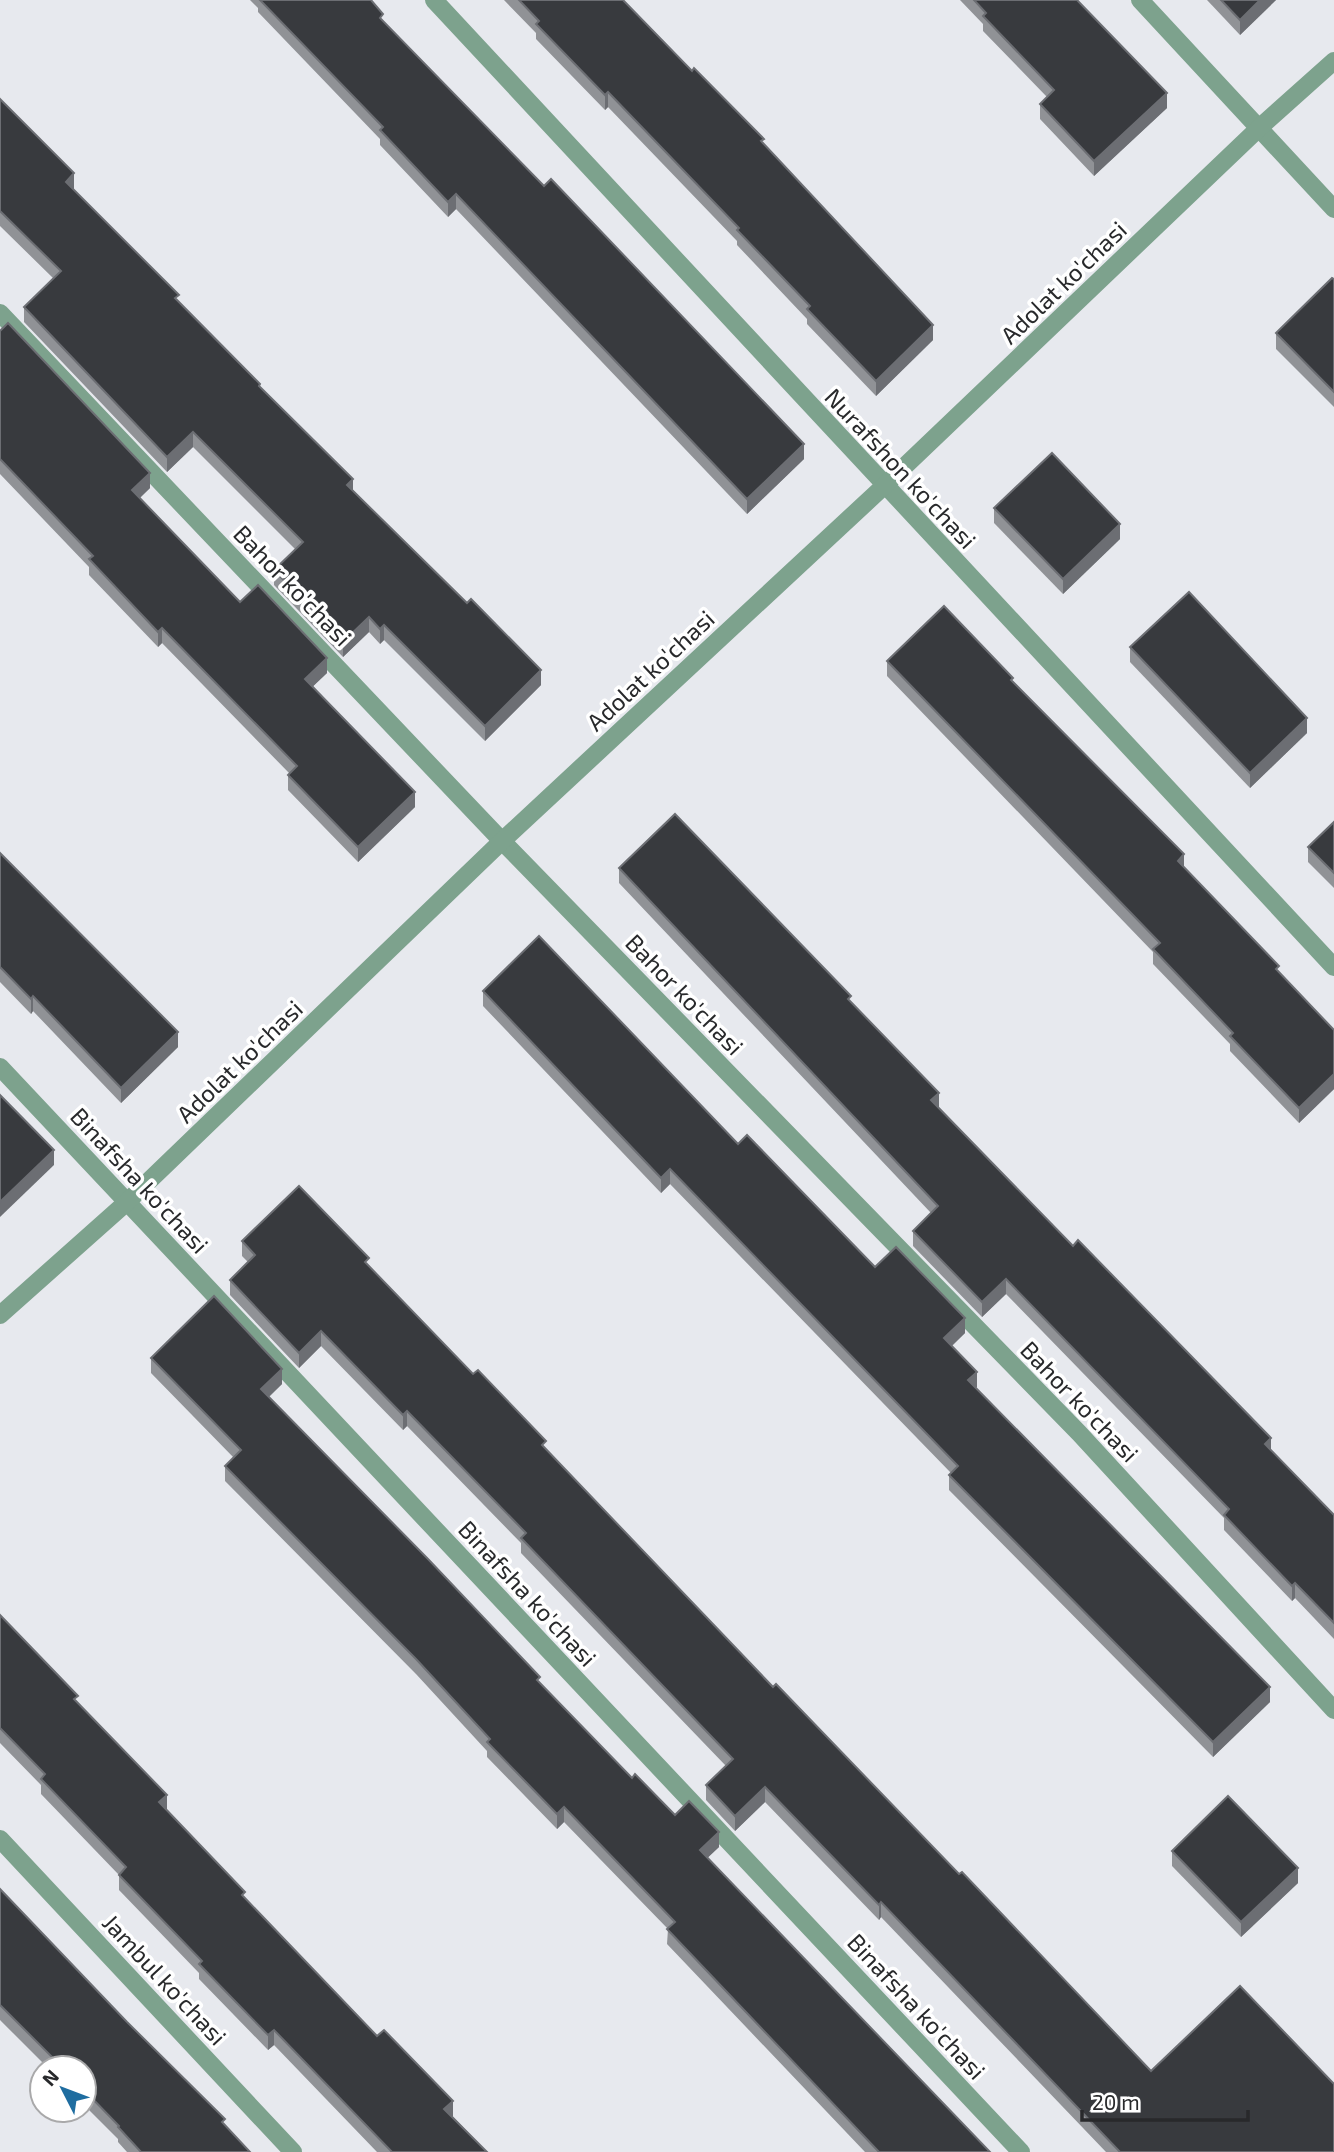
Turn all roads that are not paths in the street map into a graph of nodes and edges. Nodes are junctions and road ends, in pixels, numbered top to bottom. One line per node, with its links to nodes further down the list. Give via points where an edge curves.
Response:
1 (434, 0): 7 (street, Nurafshon ko'chasi)
2 (1140, 0): 4 (street)
3 (1334, 61): 4 (street, Adolat ko'chasi)
4 (1259, 128): 5 (street); 7 (street, Adolat ko'chasi)
5 (1334, 209)
6 (0, 313): 8 (street, Bahor ko'chasi)
7 (884, 486): 8 (street, Adolat ko'chasi); 9 (street, Nurafshon ko'chasi)
8 (502, 841): 11 (street, Adolat ko'chasi); 13 (street, Bahor ko'chasi, via 1079,1433)
9 (1334, 967)
10 (0, 1067): 11 (street, Binafsha ko'chasi)
11 (127, 1202): 12 (street, Adolat ko'chasi); 16 (street, Binafsha ko'chasi)
12 (0, 1315)
13 (1334, 1710)
14 (0, 1839): 15 (street, Jambul ko'chasi)
15 (293, 2152)
16 (1021, 2152)

